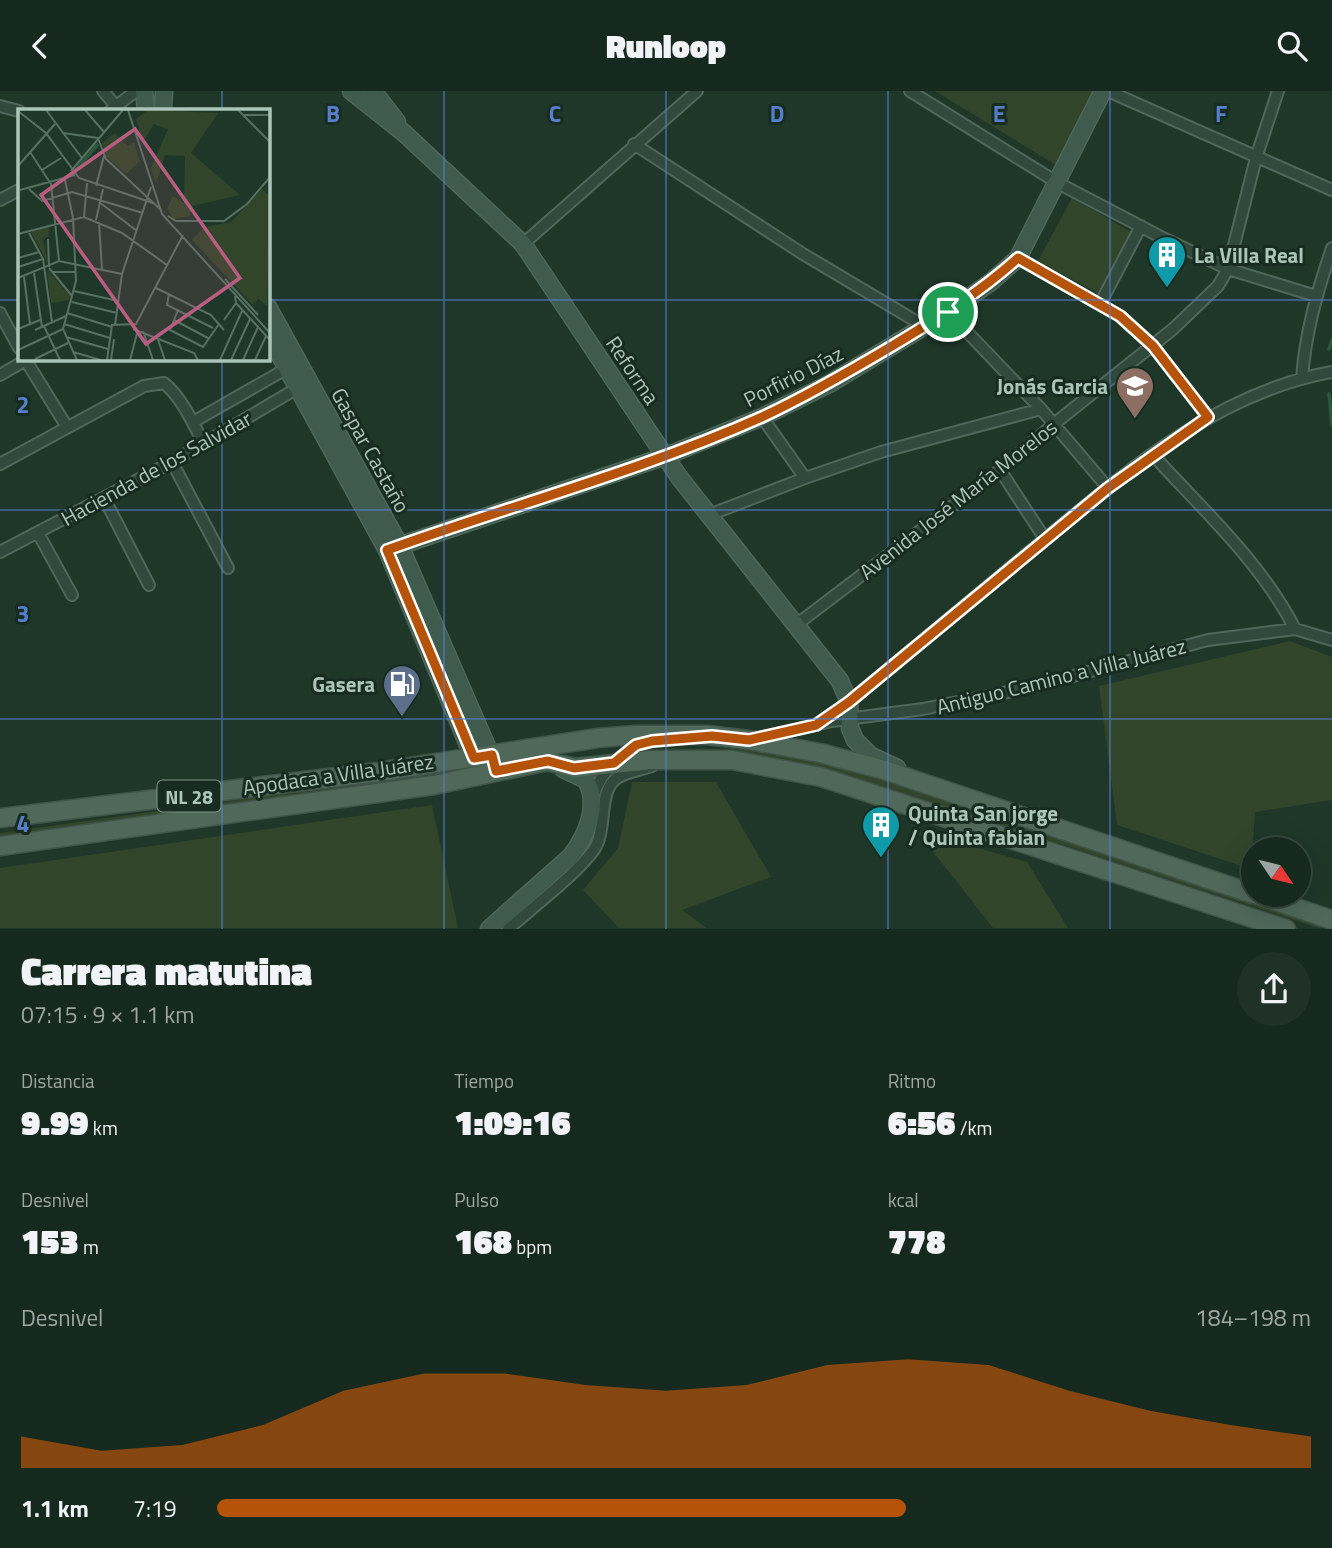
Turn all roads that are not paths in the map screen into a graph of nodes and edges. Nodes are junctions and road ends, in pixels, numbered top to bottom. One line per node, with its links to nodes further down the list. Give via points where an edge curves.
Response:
1 (103, 91): 12 (street)
2 (136, 91): 12 (street)
3 (144, 91): 13 (street)
4 (164, 91): 14 (street)
5 (351, 91): 10 (street)
6 (697, 91): 16 (street)
7 (909, 91): 18 (street)
8 (1105, 91): 17 (street); 18 (street, Porfirio Díaz)
9 (1278, 91): 17 (street, Avenida José María Morelos)
10 (375, 96): 24 (street, Reforma, via 404,133)
11 (0, 106): 15 (street)
12 (113, 108)
13 (146, 109)
14 (163, 109)
15 (18, 111)
16 (634, 144): 24 (street); 33 (street)
17 (1256, 158): 20 (street); 27 (street, Avenida José María Morelos)
18 (1058, 183): 23 (street); 26 (street, Porfirio Díaz)
19 (0, 190): 21 (street)
20 (1332, 190)
21 (16, 192): 22 (street)
22 (0, 200)
23 (1141, 226): 27 (street); 29 (street)
24 (523, 244): 52 (street, Reforma)
25 (1332, 248): 28 (street)
26 (1018, 258): 29 (street); 31 (street, Porfirio Díaz)
27 (1228, 269): 28 (street); 36 (street, Avenida José María Morelos, via 1219,286)
28 (1316, 296): 42 (street, via 1304,346)
29 (1100, 303): 36 (street)
30 (270, 312): 39 (street, Gaspar Castaño)
31 (948, 312): 33 (street, Porfirio Díaz); 44 (street)
32 (0, 313): 35 (street)
33 (924, 326): 45 (street, Porfirio Díaz, via 829,384)
34 (270, 336): 39 (street, Gaspar Castaño)
35 (18, 346)
36 (1153, 346): 46 (street); 48 (street, Avenida José María Morelos)
37 (23, 361): 41 (street)
38 (26, 361): 49 (street)
39 (293, 365): 43 (street, Gaspar Castaño); 47 (street, Hacienda de los Salvidar)
40 (1332, 372): 42 (street)
41 (0, 375)
42 (1307, 378): 46 (street)
43 (304, 384): 50 (street, Hacienda de los Salvidar); 62 (street, Gaspar Castaño)
44 (1041, 409): 48 (street); 56 (street, via 881,452)
45 (762, 417): 52 (street, Porfirio Díaz); 56 (street)
46 (1208, 417): 51 (street)
47 (193, 422): 49 (street, via 164,383 144,386); 50 (street)
48 (1054, 424): 55 (street, Avenida José María Morelos); 57 (street)
49 (67, 427): 54 (street)
50 (204, 444): 53 (street, Hacienda de los Salvidar)
51 (1153, 455): 57 (street); 68 (street, via 1251,562)
52 (666, 456): 59 (street, Reforma); 62 (street, Porfirio Díaz)
53 (172, 462): 58 (street, Hacienda de los Salvidar); 64 (street)
54 (0, 464)
55 (1000, 470): 61 (street); 67 (street, Avenida José María Morelos)
56 (805, 478): 59 (street)
57 (1108, 488): 61 (street)
58 (104, 498): 60 (street, Hacienda de los Salvidar); 65 (street)
59 (709, 515): 67 (street, Reforma)
60 (38, 533): 63 (street, Hacienda de los Salvidar); 66 (street)
61 (1045, 539): 70 (street)
62 (394, 548): 76 (street, Gaspar Castaño)
63 (0, 552)
64 (228, 568)
65 (149, 585)
66 (72, 595)
67 (796, 625): 70 (street, Reforma, via 840,681)
68 (1295, 629): 69 (street, Antiguo Camino a Villa Juárez); 70 (street, Antiguo Camino a Villa Juárez, via 1208,641 1028,688 923,709)
69 (1332, 641)
70 (848, 708): 72 (street, Antiguo Camino a Villa Juárez, via 816,725); 77 (street, Reforma, via 850,728 862,749)
71 (712, 736): 72 (main road, Apodaca a Villa Juárez / NL 28); 75 (street, via 636,745); 76 (main road, Apodaca a Villa Juárez / NL 28, via 623,736)
72 (749, 740): 77 (main road, Apodaca a Villa Juárez / NL 28, via 820,753)
73 (672, 759): 75 (main road, Apodaca a Villa Juárez / NL 28); 87 (street, via 609,785 595,847); 88 (main road, Apodaca a Villa Juárez / NL 28, via 732,760 821,777)
74 (544, 762): 75 (main road, Apodaca a Villa Juárez / NL 28, via 574,768); 76 (main road, Apodaca a Villa Juárez / NL 28); 78 (street, via 579,775)
75 (614, 763): 78 (street, via 600,779)
76 (485, 765): 79 (main road, Apodaca a Villa Juárez / NL 28); 81 (main road, Apodaca a Villa Juárez / NL 28, via 434,785)
77 (916, 781): 83 (main road, Apodaca a Villa Juárez / NL 28)
78 (593, 797): 86 (street, via 587,830 571,856)
79 (60, 811): 80 (main road, Apodaca a Villa Juárez / NL 28); 81 (main road)
80 (0, 818)
81 (64, 837): 82 (main road, Apodaca a Villa Juárez / NL 28)
82 (0, 846)
83 (1241, 890)
84 (1293, 907): 85 (main road, Apodaca a Villa Juárez / NL 28)
85 (1332, 920)
86 (489, 929)
87 (508, 929)
88 (1286, 929)

